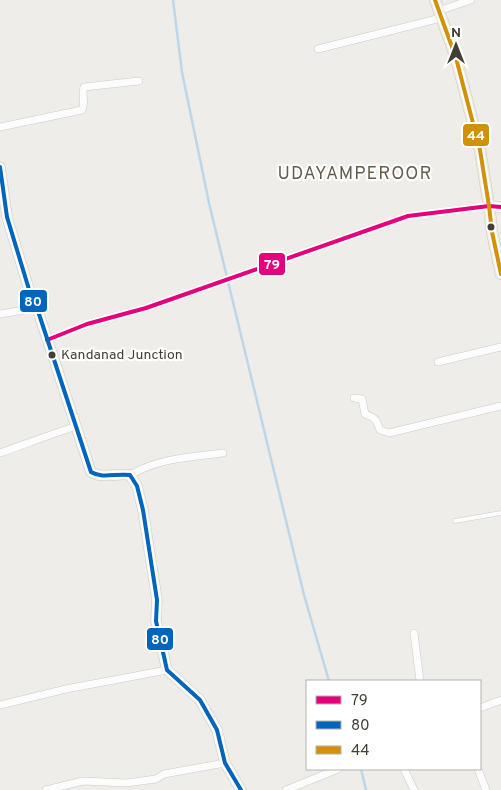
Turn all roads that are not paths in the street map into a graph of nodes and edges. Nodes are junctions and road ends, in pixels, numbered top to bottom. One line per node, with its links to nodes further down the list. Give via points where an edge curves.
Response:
1 (471, 0): 2 (street)
2 (438, 10): 3 (street); 7 (main road, via 456,58)
3 (318, 49)
4 (139, 81): 5 (street, via 84,87 82,110)
5 (0, 127)
6 (0, 167): 9 (main road, via 7,217)
7 (495, 206): 8 (main road, via 492,232); 11 (street, via 408,216)
8 (501, 274)
9 (37, 308): 10 (street); 11 (main road)
10 (0, 314)
11 (47, 340): 16 (main road)
12 (501, 347): 13 (street)
13 (438, 362)
14 (354, 398): 15 (street, via 362,399 365,414 373,416 380,430 389,434)
15 (501, 406)
16 (77, 426): 17 (street); 19 (main road, via 91,472 98,476)
17 (0, 453)
18 (223, 453): 19 (street, via 172,458)
19 (130, 475): 23 (main road, via 137,486 143,510 157,600 156,621)
20 (501, 513): 21 (lane)
21 (455, 521)
22 (414, 633): 24 (street)
23 (168, 670): 26 (street); 28 (main road, via 200,700 218,730)
24 (420, 680)
25 (501, 700): 27 (street)
26 (0, 705)
27 (481, 708)
28 (225, 764): 32 (street, via 171,772 141,781 83,781); 33 (main road)
29 (336, 770): 34 (street)
30 (404, 770): 35 (street)
31 (478, 770): 36 (street)
32 (46, 790)
33 (241, 790)
34 (286, 790)
35 (414, 790)
36 (486, 790)

